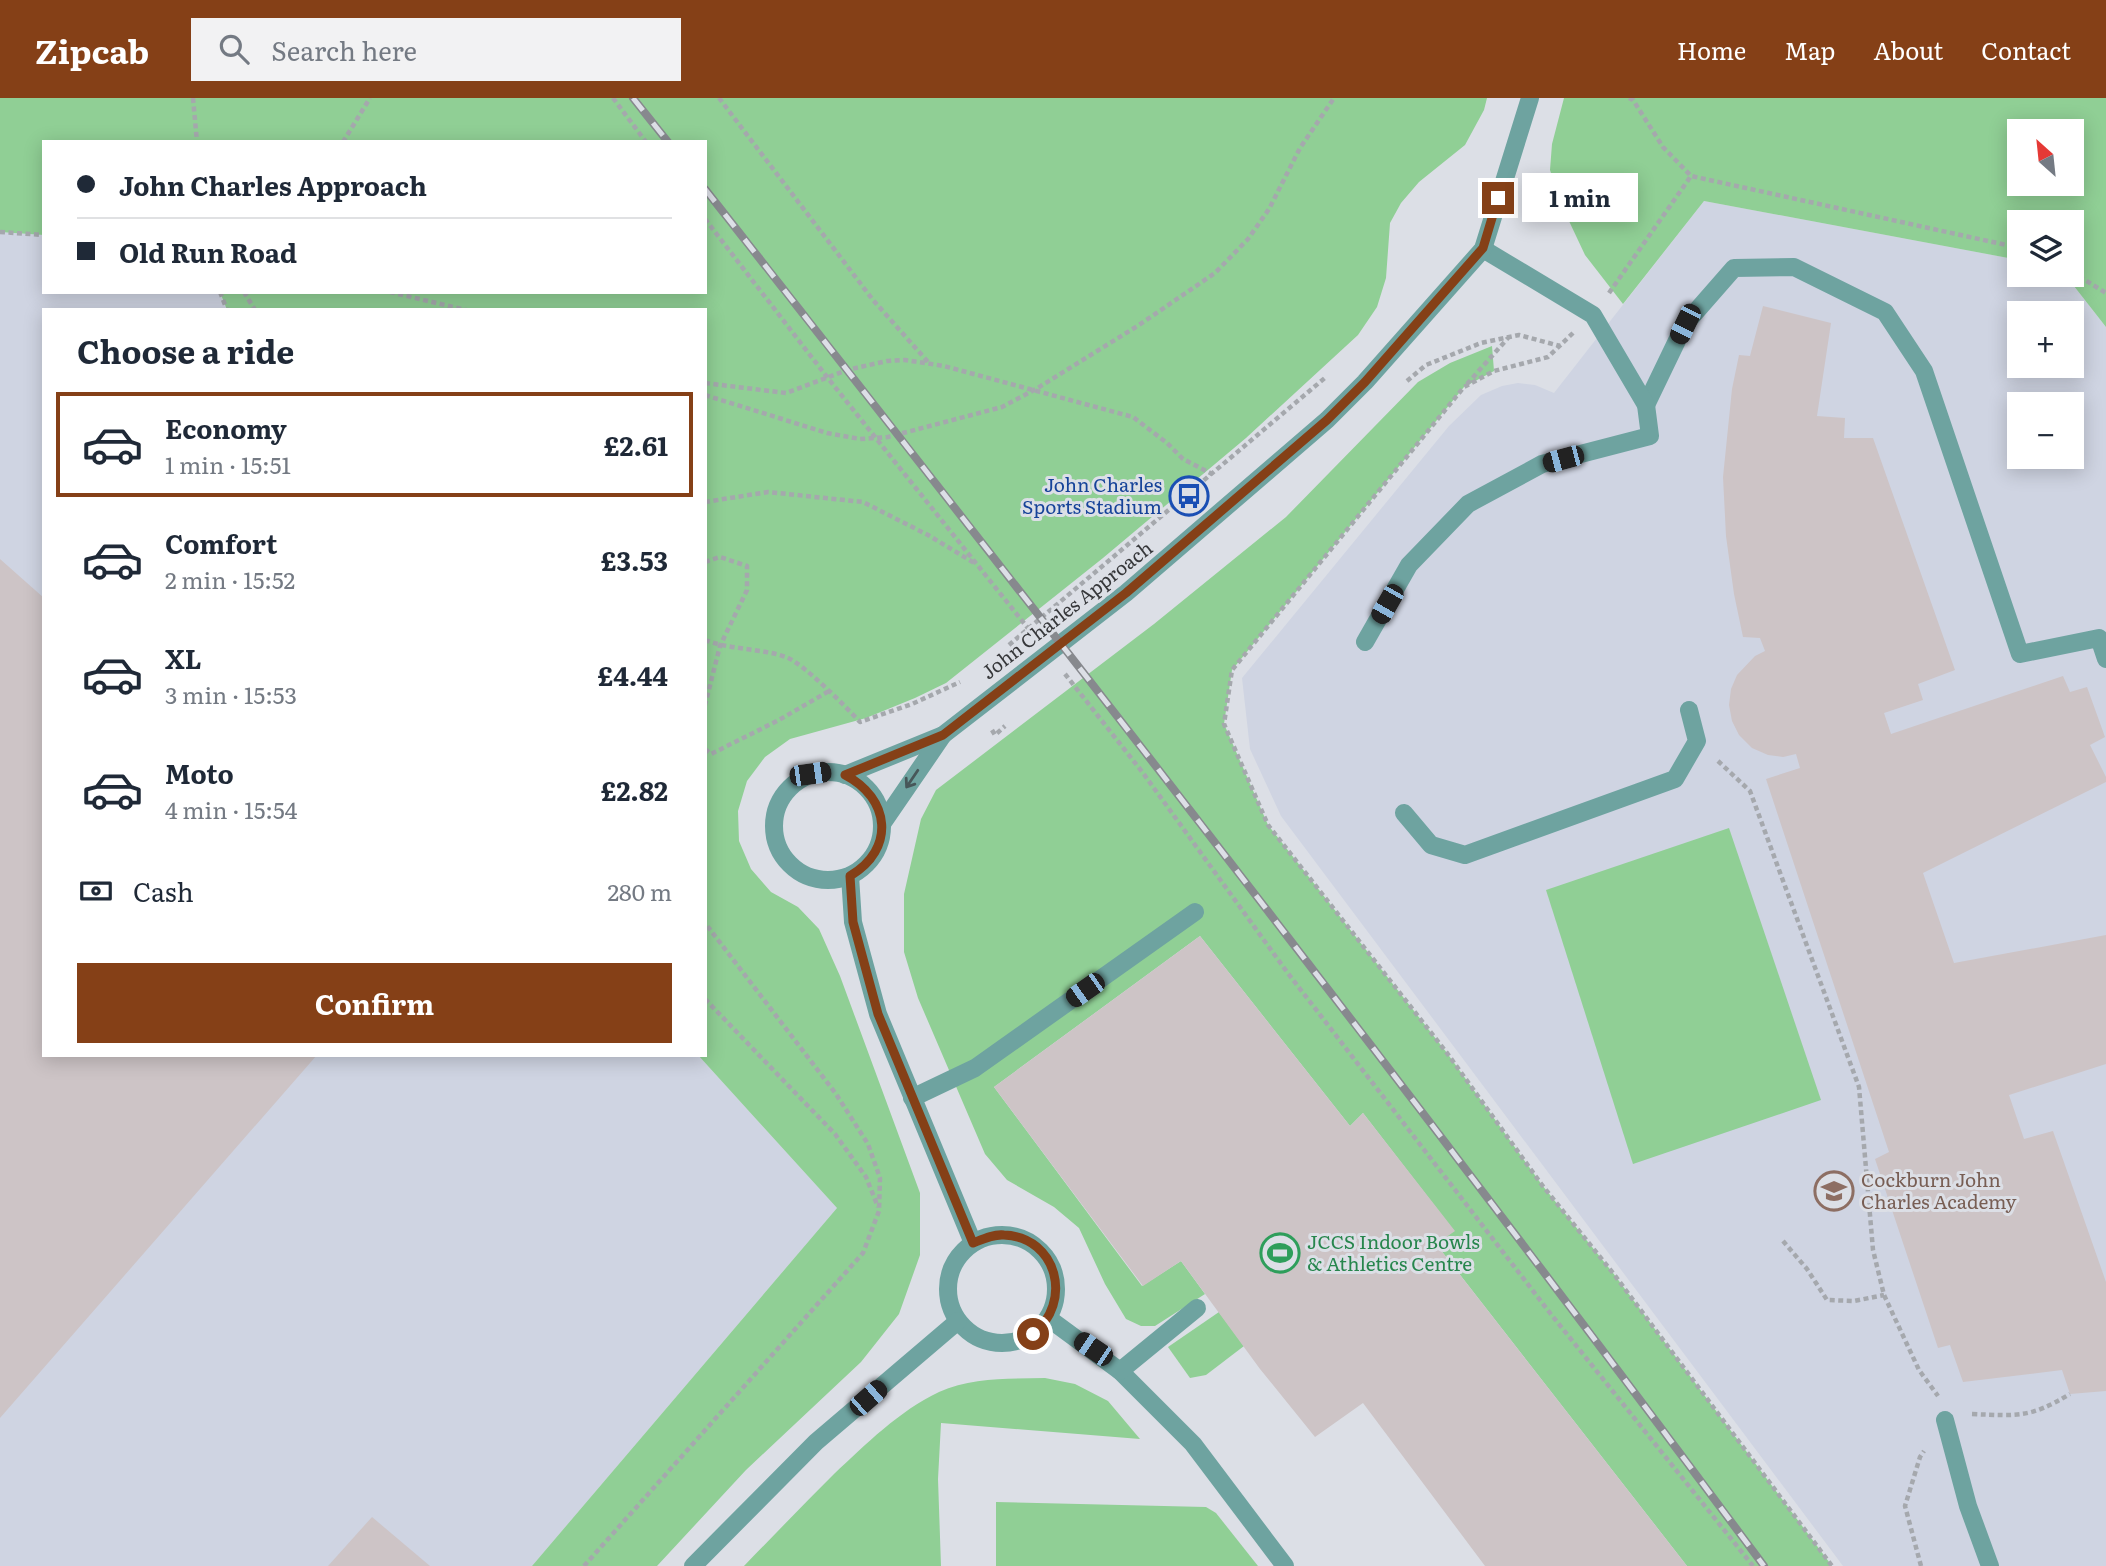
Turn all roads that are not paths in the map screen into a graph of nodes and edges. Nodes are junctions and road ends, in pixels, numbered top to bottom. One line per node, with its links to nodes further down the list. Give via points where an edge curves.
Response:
1 (1530, 98): 2 (street)
2 (1483, 248): 3 (street, via 1593,315); 7 (street, John Charles Approach, via 1327,420 1126,593)
3 (1646, 405): 4 (street, via 1650,436 1542,464 1468,504 1409,565); 5 (street, via 1685,324 1734,268 1794,267 1885,312 1924,371 2020,654 2099,638)
4 (1365, 642)
5 (2106, 659)
6 (1689, 710): 9 (street, via 1697,741 1675,779 1465,855 1431,845)
7 (943, 735): 8 (street, John Charles Approach); 10 (street, John Charles Approach, one-way to 10)
8 (845, 775): 10 (street, via 872,794); 11 (street, John Charles Approach, via 810,774 795,783 782,796 773,829 786,862 800,873 816,879)
9 (1404, 813)
10 (882, 824): 11 (street, John Charles Approach, via 879,846 866,865)
11 (850, 876): 13 (street, via 853,922 878,1014)
12 (1195, 912): 13 (street, via 975,1068)
13 (912, 1098): 14 (street)
14 (973, 1243): 16 (street, via 1004,1235 1034,1245 1046,1257 1057,1287); 17 (street, via 956,1260 948,1283 951,1310)
15 (1197, 1308): 18 (street)
16 (1048, 1318): 17 (street, via 1024,1339 1003,1343 984,1341); 18 (street)
17 (958, 1321): 20 (street, via 816,1442)
18 (1119, 1371): 21 (street, via 1193,1444)
19 (1948, 1417): 22 (street, via 1968,1506)
20 (693, 1566)
21 (1285, 1566)
22 (1990, 1566)

